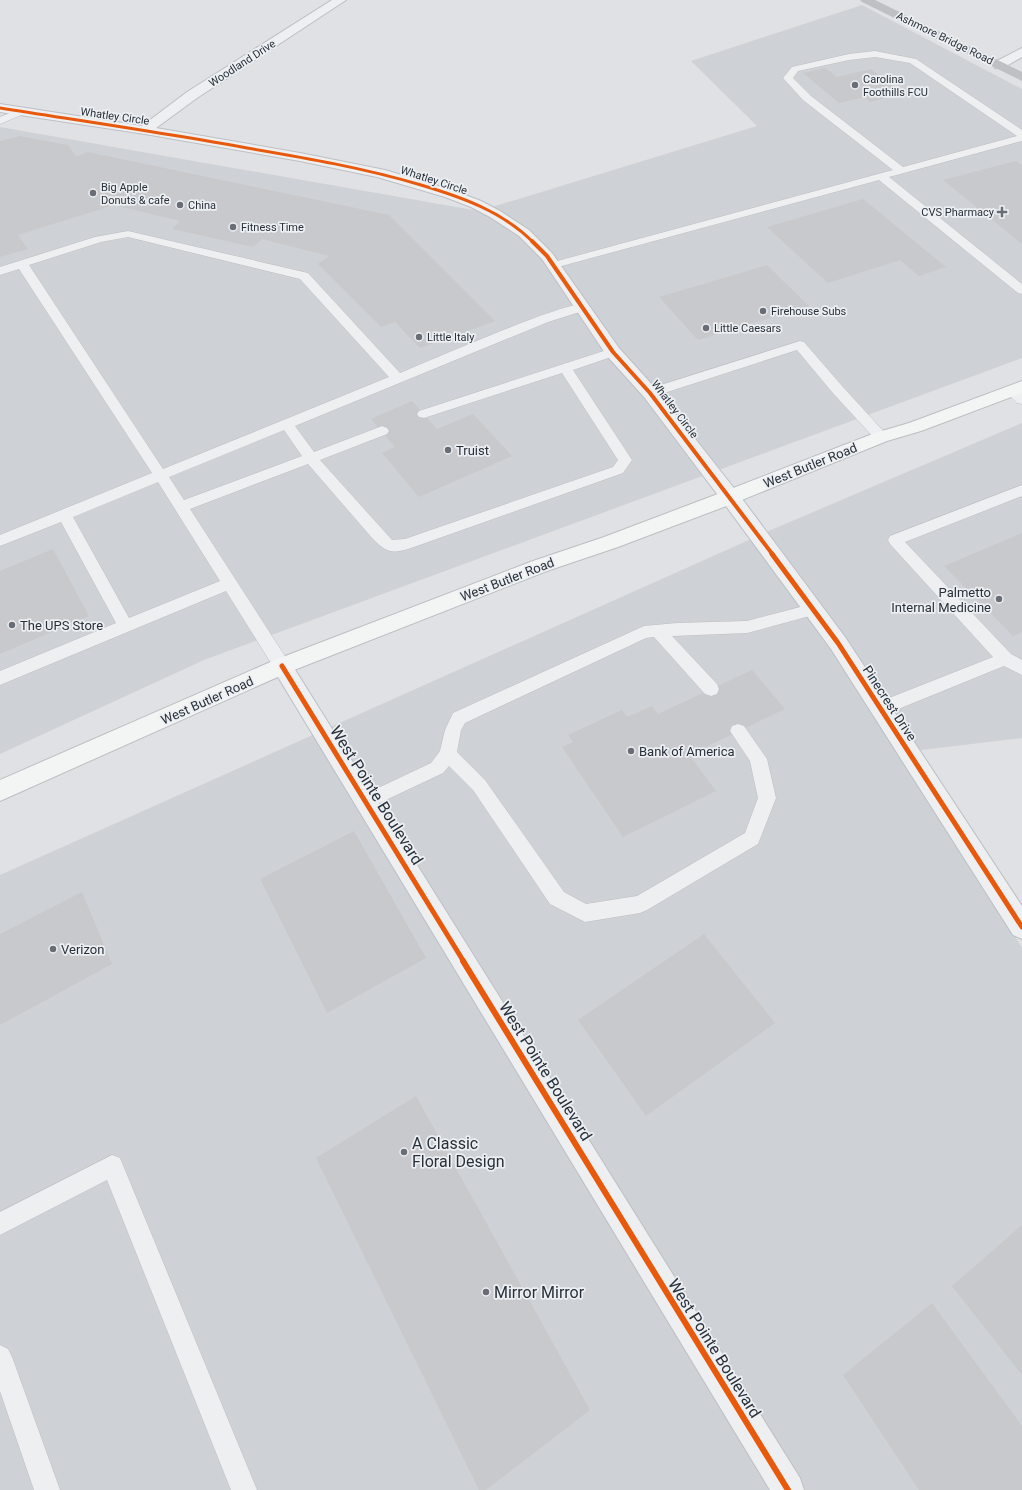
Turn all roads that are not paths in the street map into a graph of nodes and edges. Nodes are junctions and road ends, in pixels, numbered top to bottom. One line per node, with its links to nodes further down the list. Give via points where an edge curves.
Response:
1 (340, 0): 9 (street, Woodland Drive, via 192,95)
2 (866, 0): 4 (main road, Ashmore Bridge Road)
3 (1022, 52): 4 (street)
4 (999, 64): 5 (main road, Ashmore Bridge Road)
5 (1022, 77)
6 (0, 108): 7 (street, Whatley Circle)
7 (22, 112): 8 (lane); 9 (street, Whatley Circle)
8 (0, 121)
9 (145, 130): 14 (street, Whatley Circle, via 380,173 450,194 495,214 524,233)
10 (1022, 136): 11 (lane); 11 (lane, via 913,61 874,54 795,68 788,78 807,98)
11 (902, 171): 12 (lane)
12 (881, 176): 14 (lane); 16 (lane)
13 (22, 264): 15 (lane); 20 (lane, via 99,239 128,234 304,276); 28 (lane)
14 (554, 265): 17 (street, Whatley Circle)
15 (0, 271)
16 (1022, 290)
17 (582, 307): 18 (street, Whatley Circle); 20 (lane, via 544,319)
18 (614, 352): 19 (lane); 21 (street, Whatley Circle)
19 (565, 367): 23 (lane); 27 (lane, via 625,460 618,470 406,544 389,546)
20 (398, 379): 24 (lane)
21 (650, 393): 26 (lane, via 800,345); 30 (street, Whatley Circle)
22 (1019, 393): 26 (main road, West Butler Road)
23 (424, 414)
24 (286, 424): 27 (lane); 28 (lane)
25 (382, 431): 27 (lane)
26 (881, 437): 30 (main road, West Butler Road)
27 (311, 458): 31 (lane)
28 (161, 476): 31 (lane); 32 (lane)
29 (1022, 490): 38 (lane, via 895,540)
30 (730, 497): 35 (street, Pinecrest Drive); 39 (main road, West Butler Road, via 540,566)
31 (181, 507): 34 (lane)
32 (65, 515): 33 (lane); 36 (lane)
33 (0, 541)
34 (229, 583): 36 (lane); 39 (lane)
35 (812, 610): 37 (lane, via 747,627); 43 (street, Pinecrest Drive, via 838,643)
36 (124, 626): 41 (lane)
37 (658, 631): 42 (lane); 45 (lane, via 644,632 459,718 453,730)
38 (1005, 659): 40 (lane); 43 (lane)
39 (282, 666): 46 (main road, West Butler Road); 47 (street, West Pointe Boulevard)
40 (1022, 668)
41 (0, 678)
42 (711, 689)
43 (880, 709): 48 (street, Pinecrest Drive)
44 (738, 731): 45 (lane, via 758,759 767,798 752,838 640,904 585,913 557,898 479,786)
45 (448, 754): 47 (lane, via 437,768)
46 (0, 791)
47 (365, 802): 53 (street, West Pointe Boulevard)
48 (1022, 927)
49 (0, 1224): 52 (lane, via 112,1166)
50 (0, 1357): 51 (lane)
51 (47, 1490)
52 (244, 1490)
53 (788, 1490)

